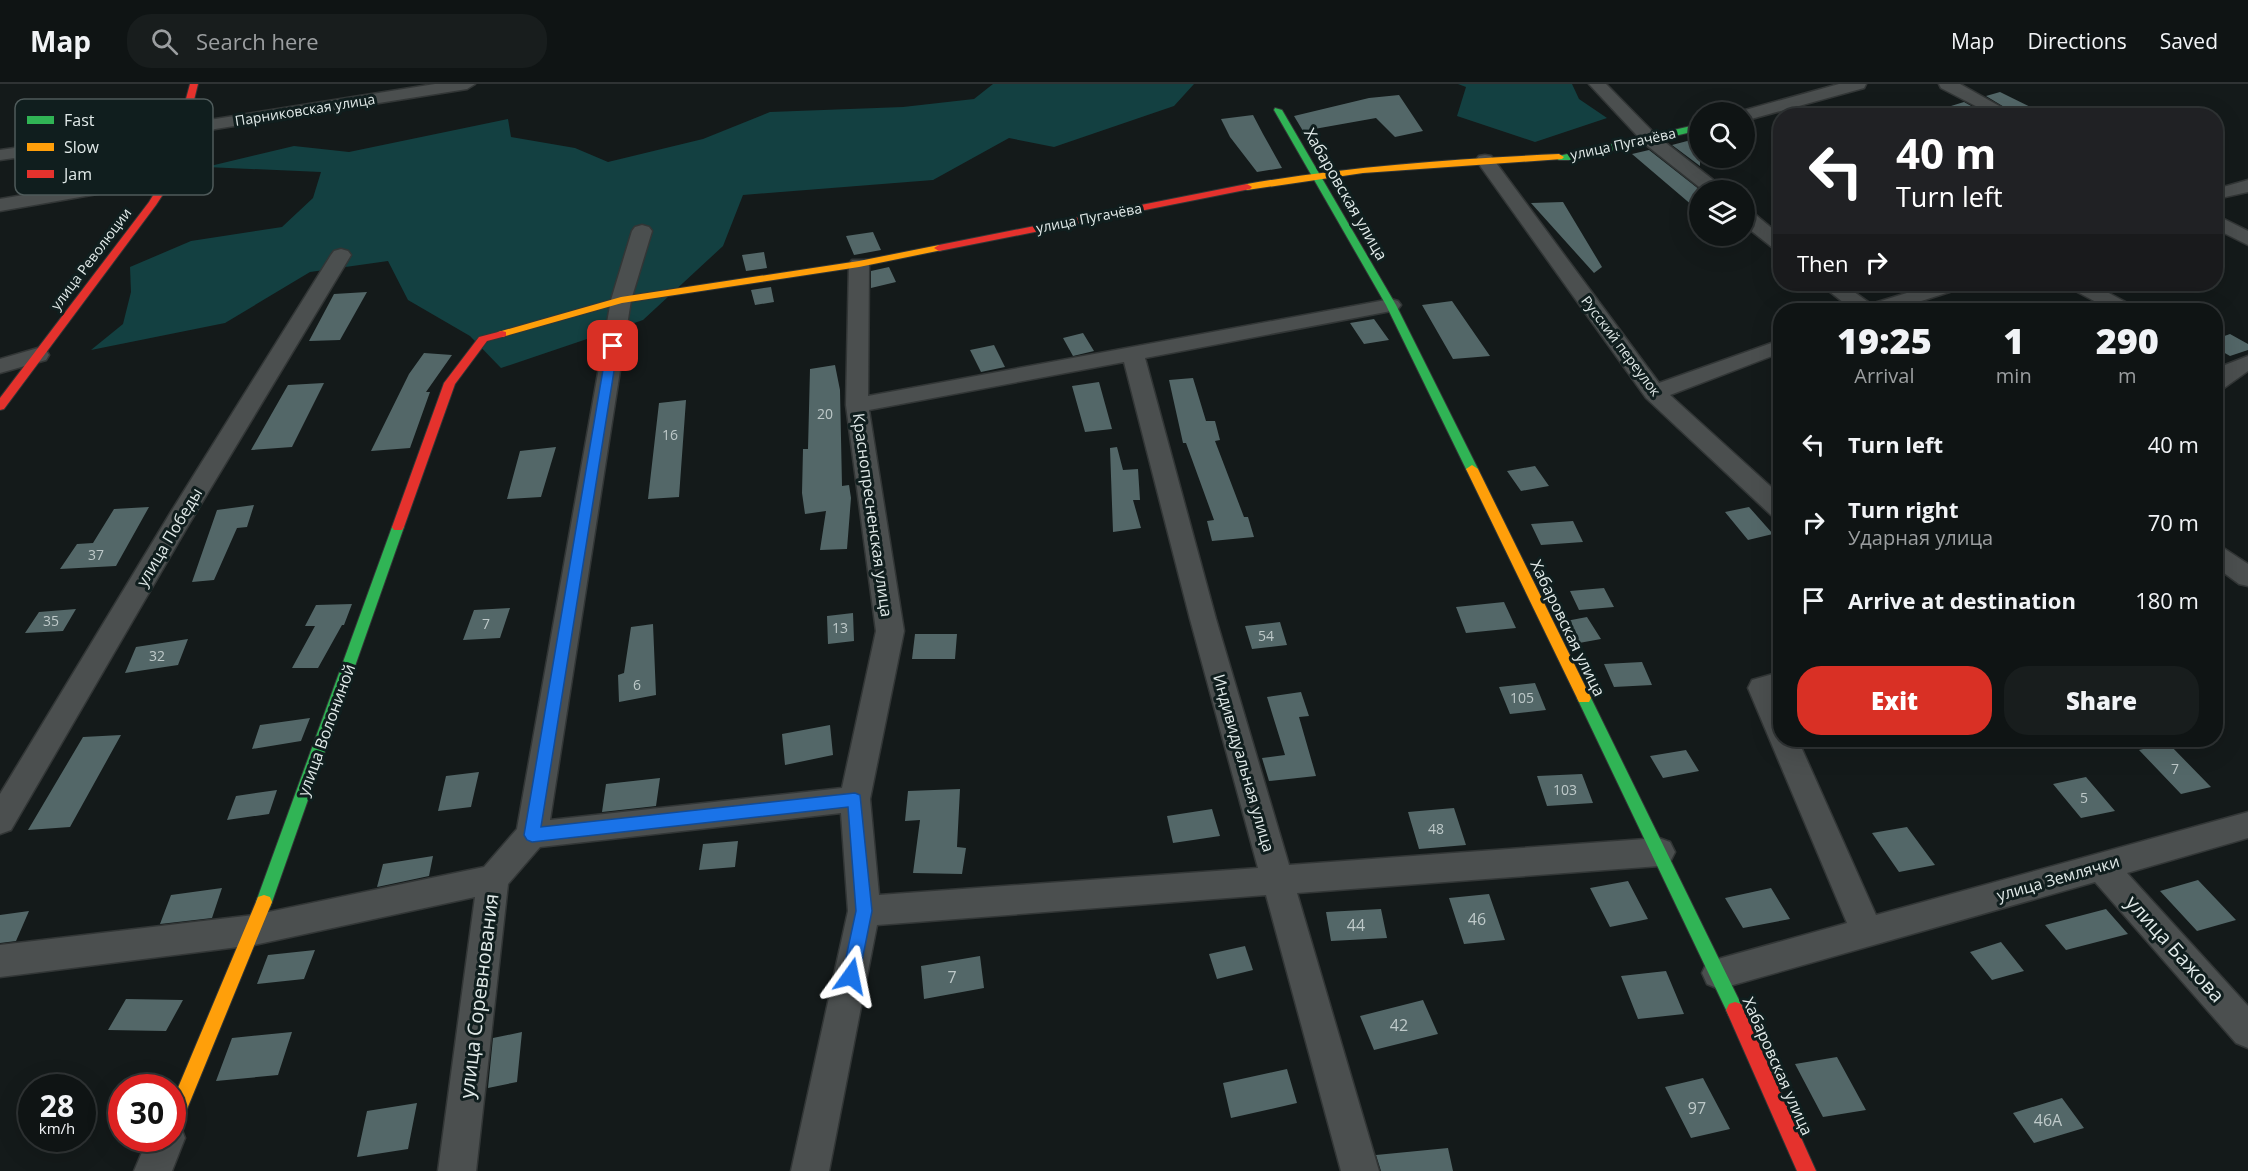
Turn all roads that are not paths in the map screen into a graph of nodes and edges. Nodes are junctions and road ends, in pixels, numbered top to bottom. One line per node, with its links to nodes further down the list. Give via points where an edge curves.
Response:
1 (194, 84): 6 (street, улица Революции)
2 (467, 84): 14 (street, Парниковская улица)
3 (1597, 84): 16 (street)
4 (1858, 84): 7 (street)
5 (1947, 84): 11 (street)
6 (191, 99)
7 (1788, 104): 9 (street); 10 (street)
8 (1773, 108): 13 (street)
9 (1773, 108)
10 (1794, 108)
11 (1994, 108)
12 (1278, 110): 20 (street, Хабаровская улица)
13 (1755, 113)
14 (213, 124)
15 (1689, 130): 16 (street, улица Пугачёва)
16 (1651, 140): 19 (street, улица Пугачёва, via 1574,157); 21 (street)
17 (15, 153): 18 (street, Парниковская улица)
18 (0, 155)
19 (1485, 160): 20 (street, улица Пугачёва); 47 (street, Русский переулок)
20 (1313, 174): 33 (street, улица Пугачёва); 41 (street, Хабаровская улица)
21 (1701, 180)
22 (2248, 186): 23 (street)
23 (2223, 192)
24 (59, 195): 26 (street)
25 (158, 195): 45 (street, улица Революции)
26 (0, 205)
27 (1755, 224): 30 (street)
28 (2223, 226): 31 (street)
29 (642, 231): 37 (street)
30 (1773, 238)
31 (2248, 239)
32 (341, 255): 57 (street, улица Победы)
33 (859, 264): 37 (street, улица Пугачёва); 48 (street, Краснопресненская улица)
34 (1840, 291): 38 (street)
35 (1933, 291): 39 (street)
36 (2090, 291): 40 (street)
37 (621, 300): 42 (street, улица Пугачёва); 59 (street)
38 (1856, 303)
39 (1896, 303)
40 (2113, 303)
41 (1391, 305): 44 (street); 60 (street, Хабаровская улица)
42 (483, 339): 65 (street, улица Волониной, via 450,383)
43 (1773, 349): 47 (street)
44 (1133, 354): 48 (street); 63 (street, Индивидуальная улица)
45 (39, 355): 46 (street); 49 (street, улица Революции)
46 (0, 366)
47 (1654, 393): 50 (street, Русский переулок)
48 (857, 405): 56 (street, Краснопресненская улица, via 890,631)
49 (0, 406)
50 (1773, 503)
51 (2223, 563): 52 (street)
52 (2248, 577)
53 (1773, 685): 54 (street, via 1762,688)
54 (1773, 714)
55 (1787, 747): 66 (street)
56 (855, 799): 59 (street); 64 (street, Краснопресненская улица)
57 (0, 821)
58 (2248, 825): 61 (street, улица Землячки)
59 (532, 835): 62 (street, улица Соревнования)
60 (1659, 852): 63 (street); 68 (street, Хабаровская улица)
61 (2102, 866): 66 (street, улица Землячки); 69 (street, улица Бажова)
62 (493, 879): 65 (street); 73 (street, улица Соревнования)
63 (1277, 881): 64 (street); 75 (street, Индивидуальная улица)
64 (864, 911): 74 (street, Краснопресненская улица)
65 (254, 930): 67 (street); 70 (street, улица Волониной)
66 (1867, 932): 68 (street, улица Землячки)
67 (0, 961)
68 (1719, 973): 76 (street, Хабаровская улица)
69 (2248, 1031)
70 (186, 1092)
71 (161, 1152): 72 (street)
72 (153, 1171)
73 (457, 1171)
74 (810, 1171)
75 (1360, 1171)
76 (1807, 1171)

